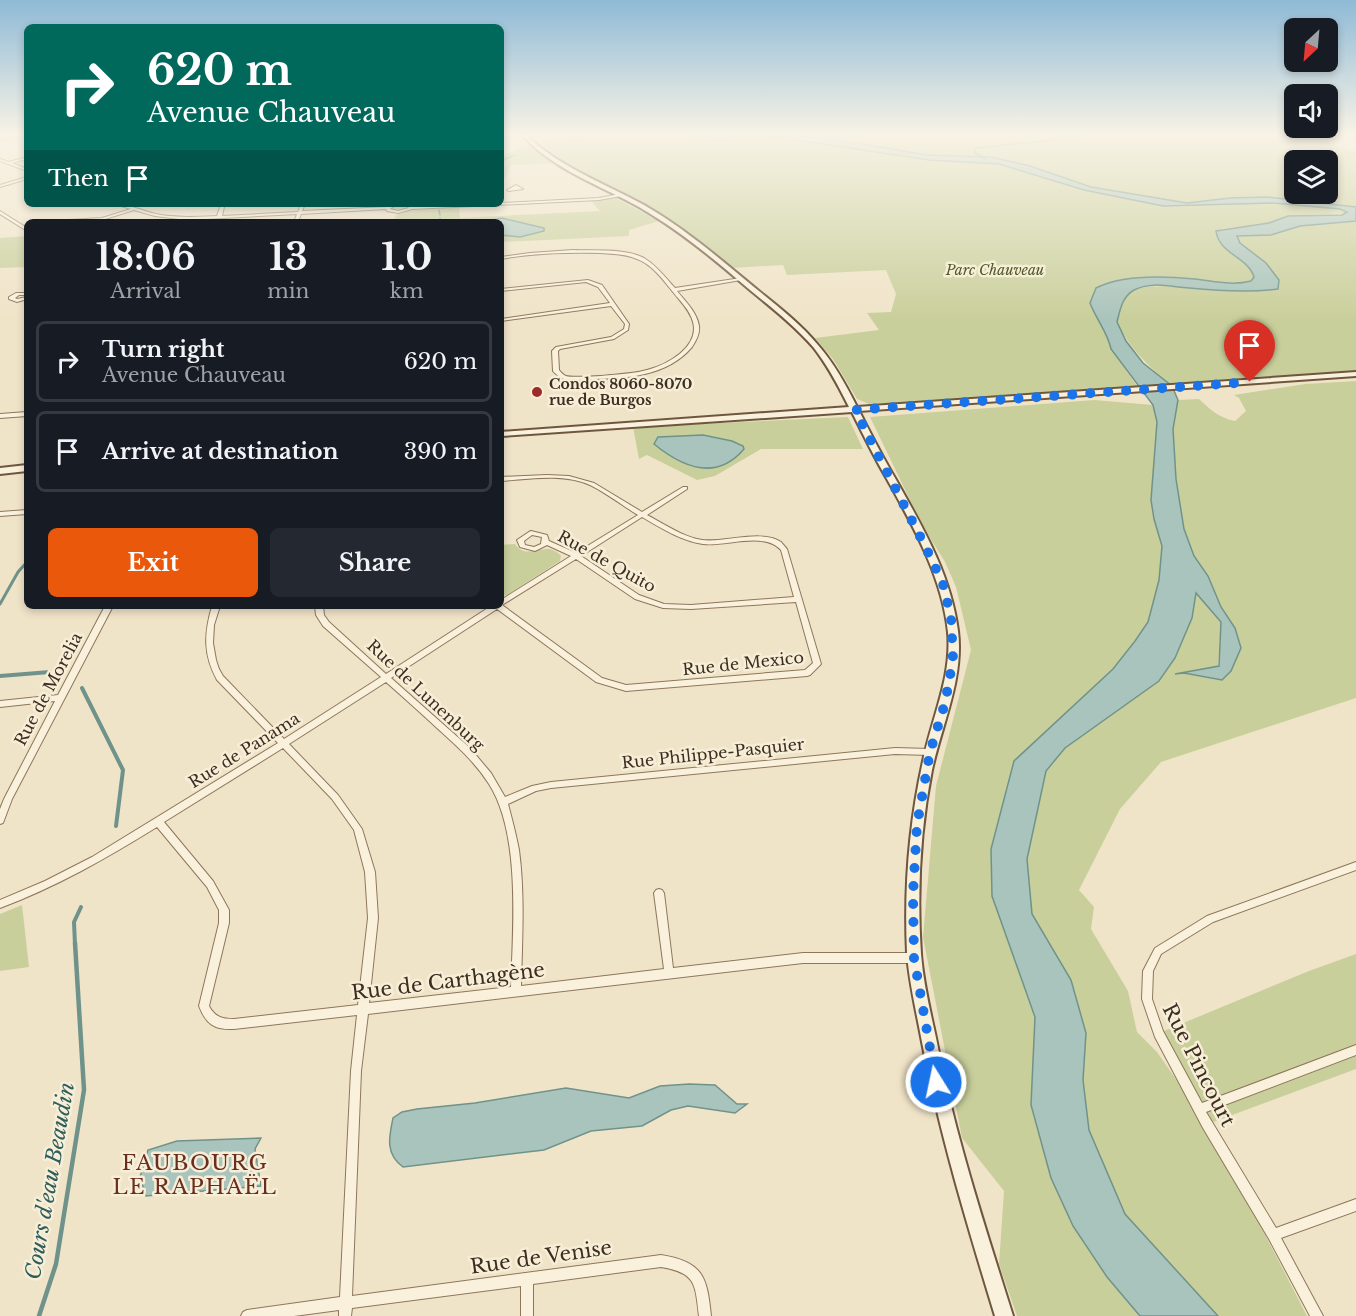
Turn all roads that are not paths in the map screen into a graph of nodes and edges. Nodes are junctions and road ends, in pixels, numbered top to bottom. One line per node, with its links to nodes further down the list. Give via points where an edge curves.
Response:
1 (516, 197): 4 (street)
2 (598, 197): 4 (street)
3 (624, 197): 20 (street, via 681,233)
4 (516, 203): 5 (street)
5 (504, 204)
6 (124, 207): 12 (street)
7 (222, 207): 15 (street)
8 (302, 207): 14 (street)
9 (434, 207): 11 (street)
10 (388, 208): 11 (street, via 398,213); 14 (street)
11 (412, 208)
12 (132, 210): 15 (street, via 176,218); 16 (street)
13 (0, 212): 18 (street)
14 (300, 213): 15 (street); 17 (street)
15 (219, 218)
16 (102, 219)
17 (297, 219)
18 (24, 227)
19 (504, 258): 22 (street, via 628,254 641,259)
20 (741, 279): 22 (street); 26 (street, via 806,333)
21 (504, 290): 23 (street, via 586,281 600,286)
22 (674, 290): 23 (street, via 693,314 697,330 692,343 674,359 639,374 573,378 559,375 555,351 558,348 612,338 626,330 627,324)
23 (612, 304): 24 (street)
24 (504, 320)
25 (1356, 374): 26 (street)
26 (855, 410): 29 (street); 52 (street, via 943,584 951,618 953,659)
27 (24, 414): 28 (street)
28 (0, 417)
29 (504, 434)
30 (24, 462): 31 (street)
31 (0, 464)
32 (24, 468): 33 (street)
33 (0, 471)
34 (504, 479): 38 (street, via 578,478)
35 (685, 488): 38 (street, Rue de Panama)
36 (24, 512): 37 (street)
37 (0, 514)
38 (645, 514): 40 (street, Rue de Panama); 41 (street, Rue de Mexico, via 703,542 778,542 784,549)
39 (546, 542): 40 (street, Rue de Quito)
40 (576, 556): 41 (street, Rue de Quito, via 637,597 663,606); 42 (street, Rue de Panama)
41 (799, 599): 47 (street, Rue de Mexico, via 817,658 817,664 807,673 633,688 599,680)
42 (504, 601)
43 (107, 609): 49 (street, Rue de Morelia)
44 (215, 609): 51 (street, via 208,646 213,666)
45 (319, 609): 48 (street, Rue de Lunenburg, via 326,624)
46 (492, 609): 48 (street, Rue de Panama)
47 (503, 609)
48 (387, 677): 51 (street, Rue de Panama); 54 (street, Rue de Lunenburg, via 467,750 487,773)
49 (60, 698): 50 (street); 53 (street, Rue de Morelia)
50 (0, 704)
51 (284, 743): 56 (street, Rue de Panama); 63 (street, via 335,797 358,829 369,872 374,918)
52 (930, 752): 54 (street, Rue Philippe-Pasquier, via 895,751 551,785); 60 (street, via 917,825)
53 (4, 799): 55 (street, Rue de Morelia)
54 (503, 802): 62 (street, Rue de Lunenburg, via 515,848)
55 (0, 820)
56 (158, 821): 59 (street, Rue de Panama, via 55,882); 63 (street, Rue de Carthagène, via 210,884 224,910 204,1006 208,1016 228,1024)
57 (1356, 866): 65 (street, Rue Pincourt, via 1210,919 1158,951 1148,971 1147,999 1158,1033)
58 (659, 893): 61 (street)
59 (0, 904)
60 (914, 958): 61 (street, Rue de Carthagène, via 803,958); 73 (street, via 936,1082)
61 (669, 973): 62 (street, Rue de Carthagène)
62 (516, 991): 63 (street, Rue de Carthagène)
63 (364, 1009): 69 (street, via 353,1114)
64 (1356, 1050): 65 (street)
65 (1199, 1109): 67 (street, Rue Pincourt)
66 (1356, 1205): 67 (street)
67 (1273, 1235): 74 (street, Rue Pincourt)
68 (527, 1278): 69 (street, Rue de Venise); 71 (street); 72 (street, Rue de Venise, via 661,1261 680,1263 690,1268 699,1282)
69 (345, 1309): 70 (street, Rue de Venise)
70 (247, 1316)
71 (527, 1316)
72 (705, 1316)
73 (1004, 1316)
74 (1317, 1316)

